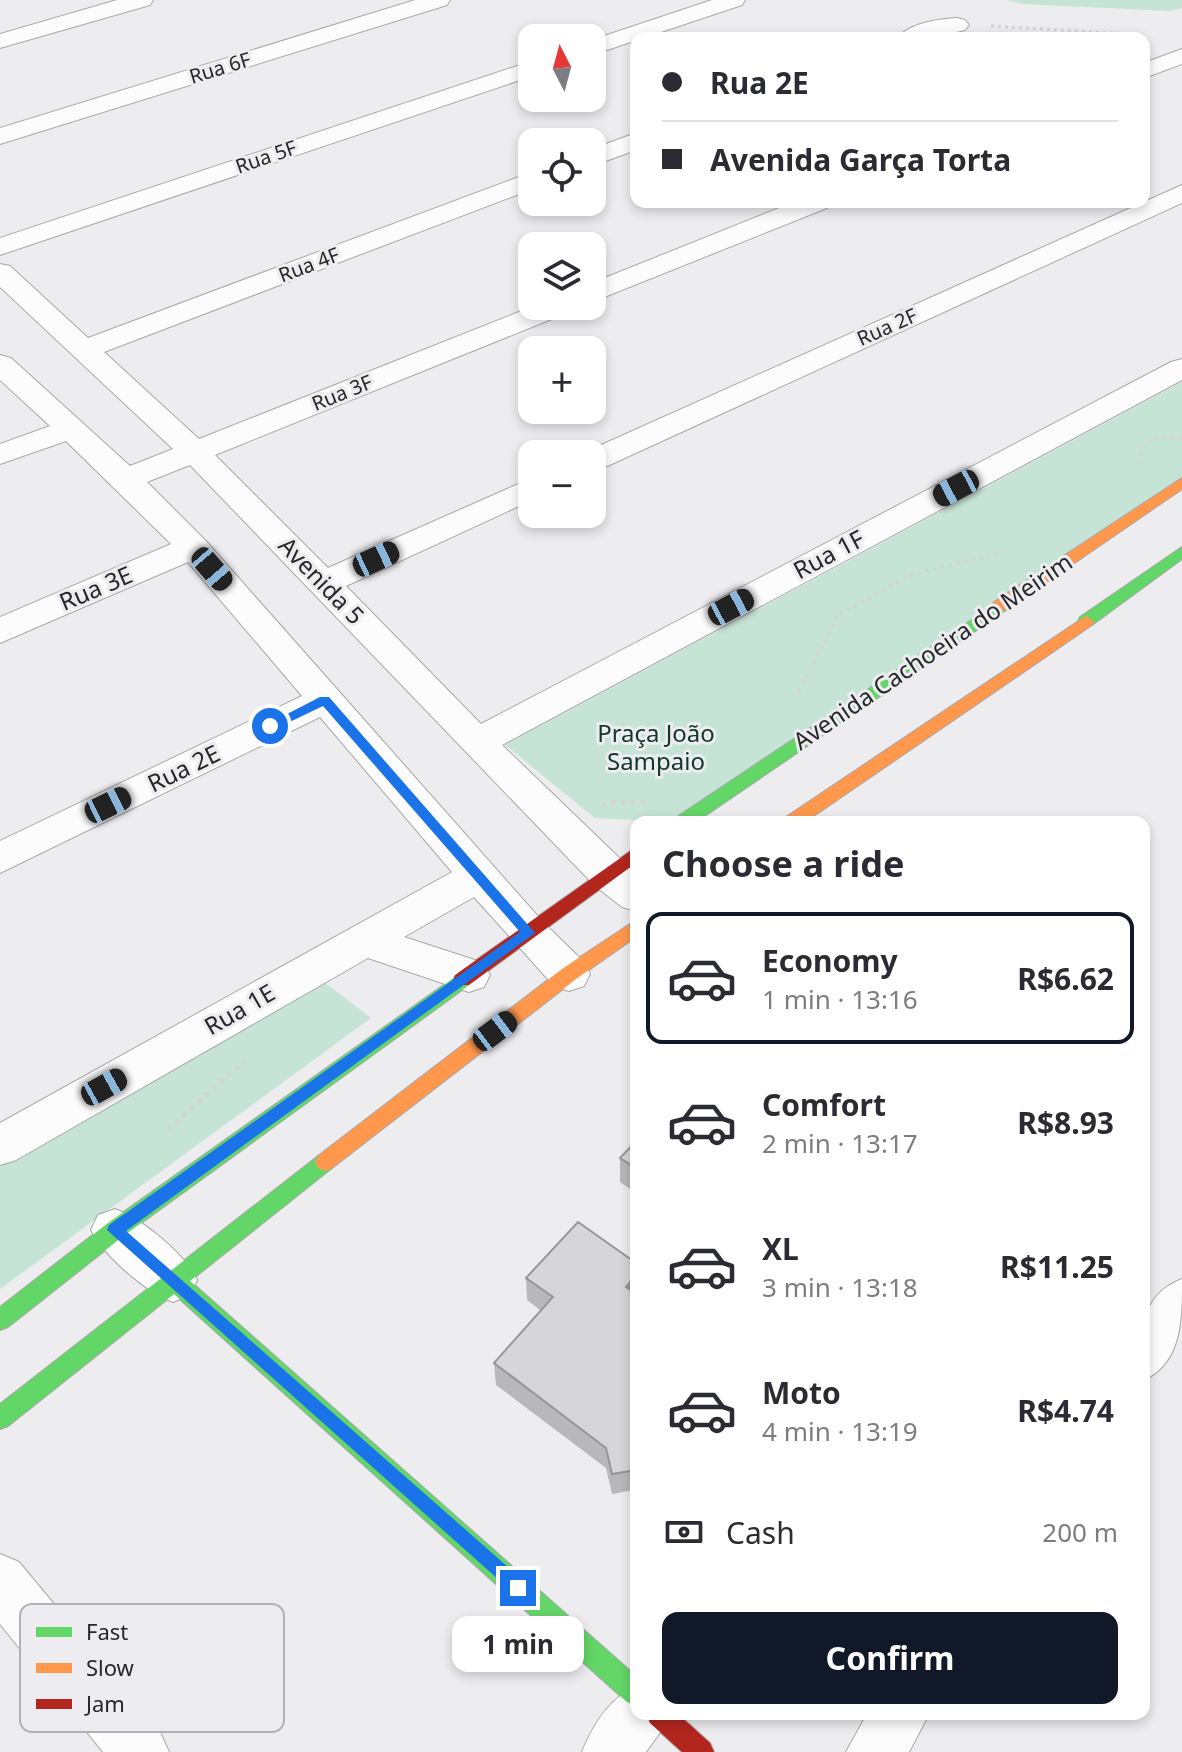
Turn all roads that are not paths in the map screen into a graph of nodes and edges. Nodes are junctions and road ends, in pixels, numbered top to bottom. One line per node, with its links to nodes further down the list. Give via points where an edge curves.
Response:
1 (142, 0): 8 (street)
2 (439, 0): 13 (street, Rua 6F)
3 (734, 0): 5 (street)
4 (957, 25): 6 (street)
5 (639, 32)
6 (924, 32)
7 (630, 35): 9 (street)
8 (0, 41)
9 (606, 43)
10 (1182, 56): 11 (street)
11 (1150, 69)
12 (518, 73): 21 (street, Rua 5F)
13 (0, 136)
14 (630, 143): 15 (street)
15 (606, 153)
16 (518, 185): 25 (street, Rua 4F)
17 (1182, 193): 20 (street, Rua 2F)
18 (803, 208): 23 (street)
19 (1149, 208): 31 (street, Rua 2F)
20 (1150, 208)
21 (0, 247)
22 (0, 272): 25 (street, Avenida 5)
23 (606, 287)
24 (524, 320): 29 (street, Rua 3F)
25 (85, 349): 29 (street, Avenida 5)
26 (0, 364): 28 (street)
27 (1182, 368): 40 (street, Rua 1F)
28 (70, 429): 30 (street); 32 (street)
29 (195, 452): 32 (street, Rua 3F); 37 (street, Avenida 5)
30 (0, 455)
31 (606, 455)
32 (126, 479): 35 (street)
33 (1182, 482): 41 (street, Avenida Cachoeira do Meirim)
34 (518, 494): 37 (street)
35 (193, 547): 38 (street, Rua 3E); 39 (street)
36 (1182, 552): 42 (street)
37 (324, 583): 40 (street, Avenida 5)
38 (0, 631)
39 (324, 700): 43 (street, Rua 2E); 44 (street)
40 (477, 742): 45 (street, Avenida 5)
41 (692, 816)
42 (801, 816)
43 (0, 858)
44 (480, 875): 47 (street); 48 (street, Rua 1E)
45 (627, 875): 47 (street)
46 (630, 931): 49 (street)
47 (528, 933): 49 (street); 50 (street)
48 (364, 940): 50 (street); 51 (street, Rua 1E)
49 (569, 974): 53 (street)
50 (469, 975): 52 (street)
51 (0, 1146)
52 (115, 1230): 53 (street); 55 (street)
53 (173, 1280): 57 (street); 60 (street)
54 (1182, 1301): 56 (street)
55 (0, 1320)
56 (1150, 1348)
57 (0, 1418)
58 (0, 1581): 59 (street)
59 (20, 1605)
60 (630, 1688)
61 (635, 1720): 66 (street)
62 (666, 1720): 67 (street)
63 (897, 1720): 68 (street)
64 (124, 1732): 65 (street)
65 (140, 1752)
66 (611, 1752)
67 (701, 1752)
68 (875, 1752)

